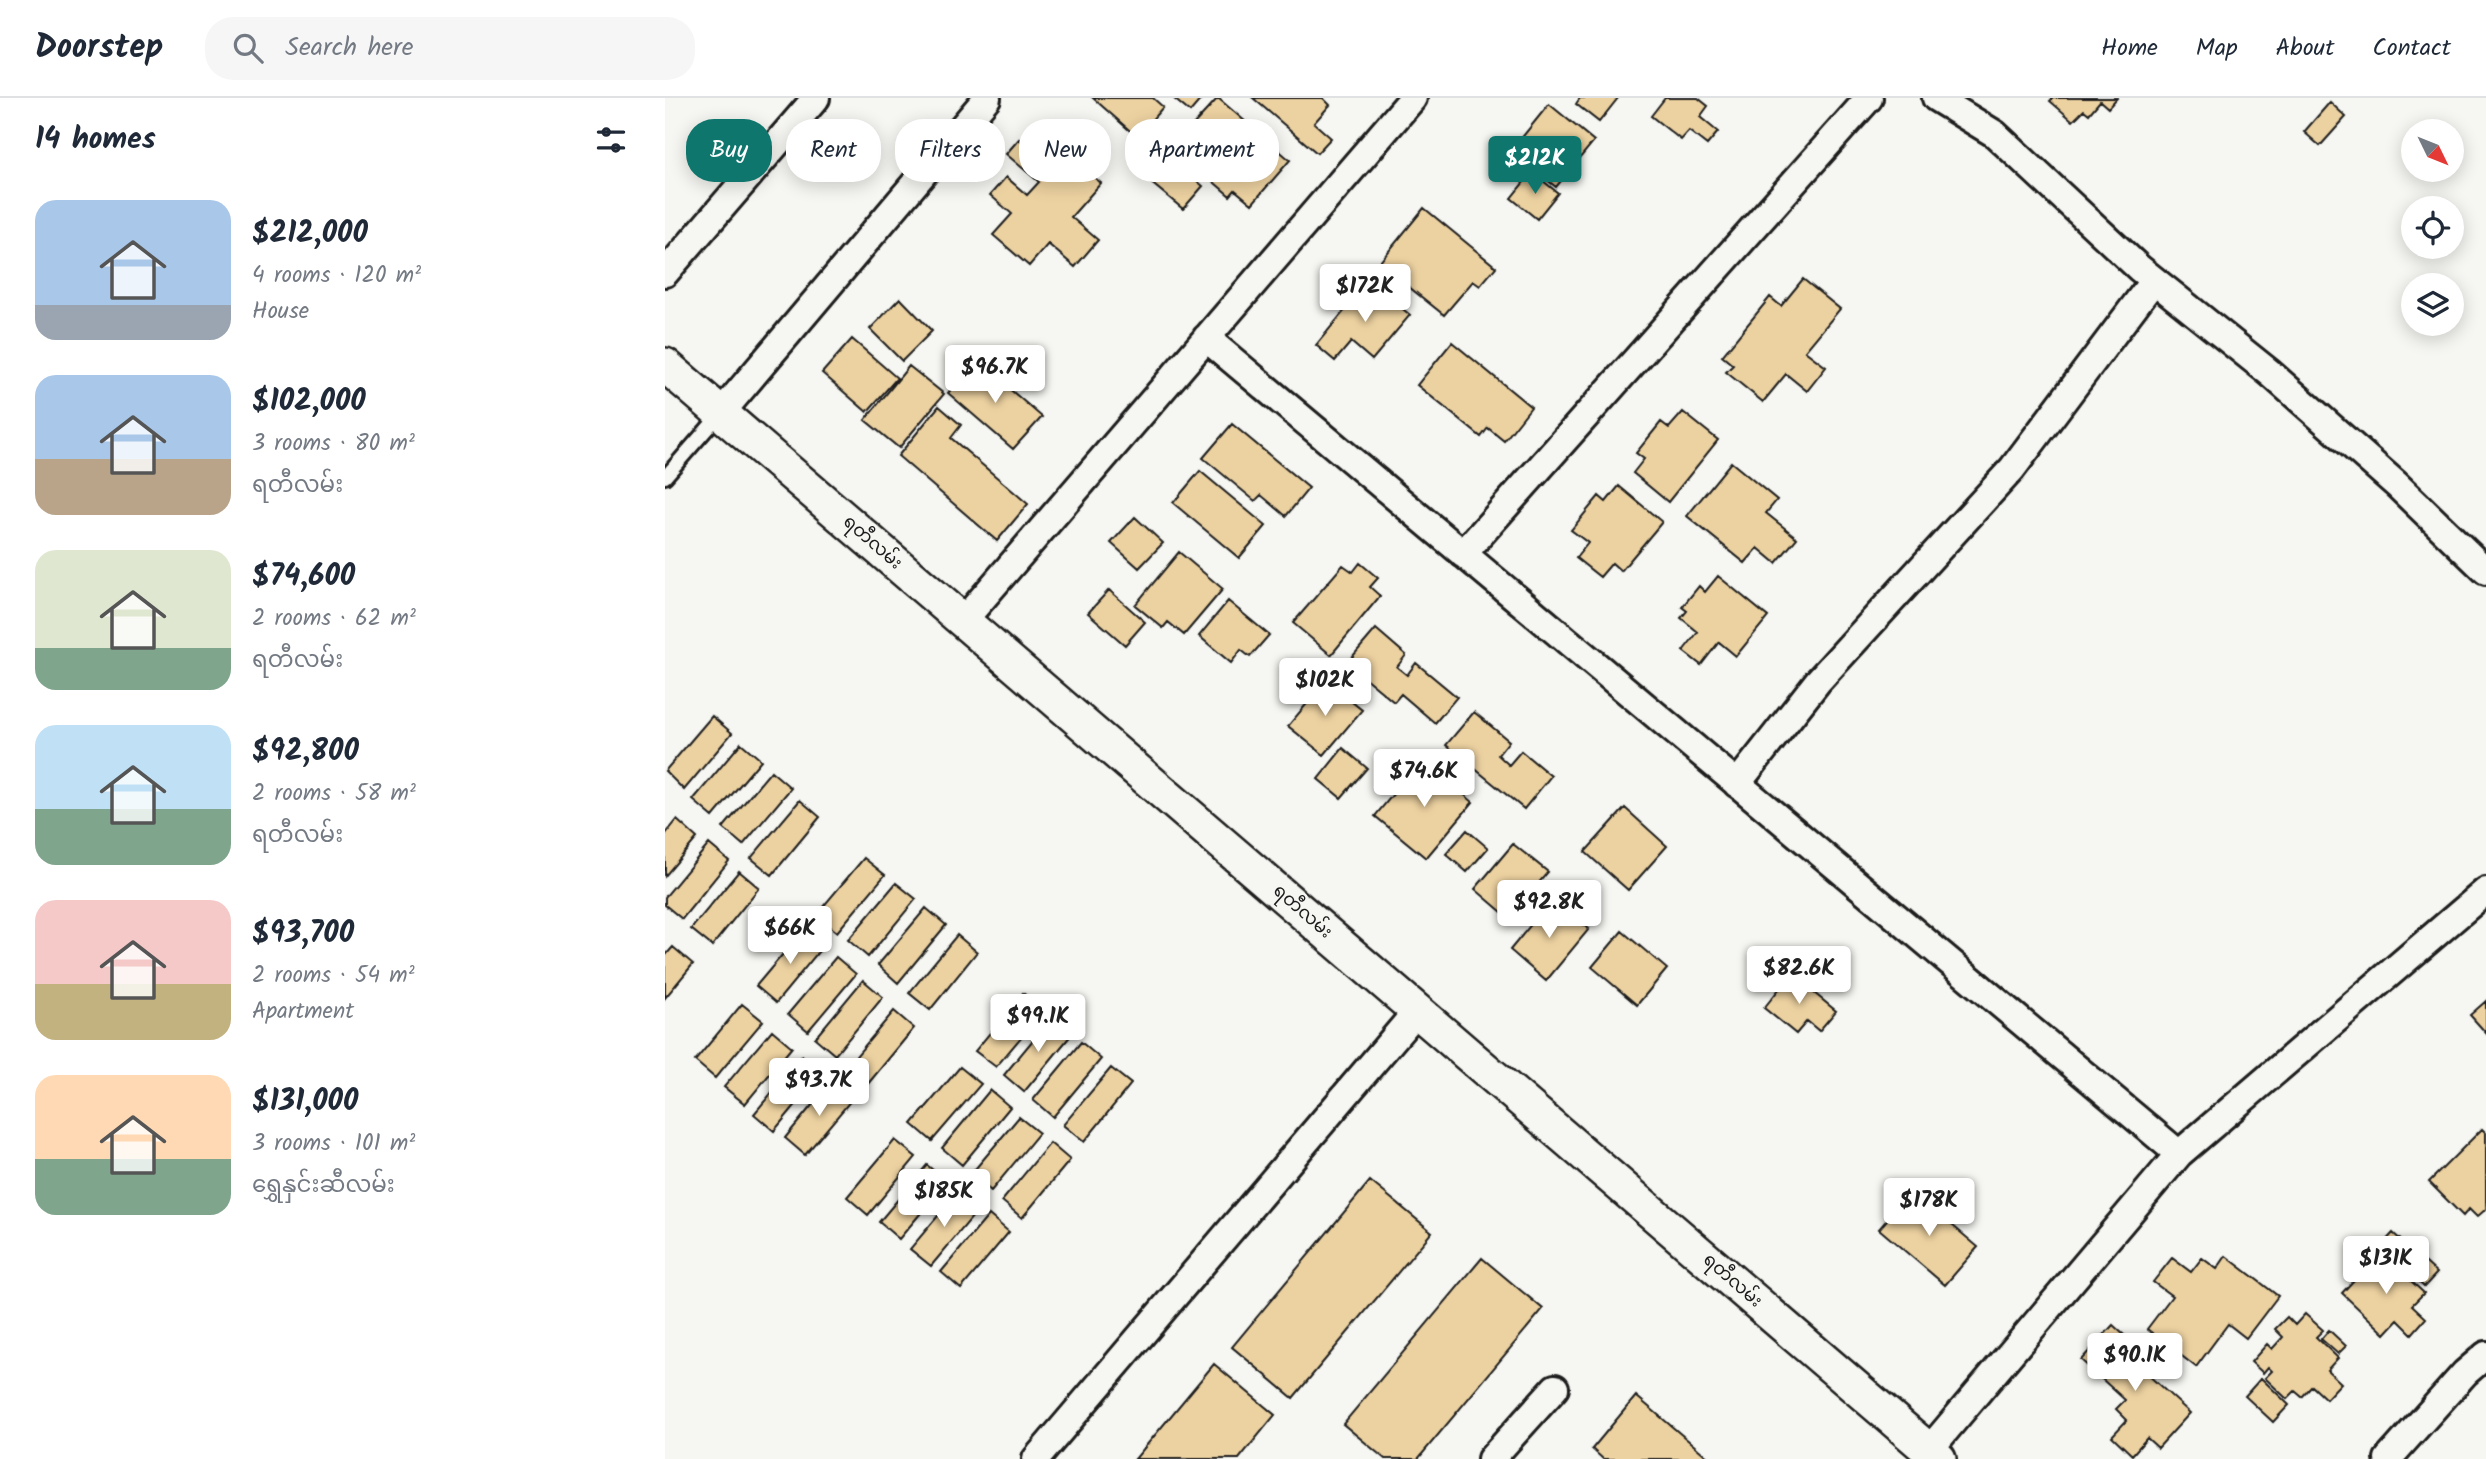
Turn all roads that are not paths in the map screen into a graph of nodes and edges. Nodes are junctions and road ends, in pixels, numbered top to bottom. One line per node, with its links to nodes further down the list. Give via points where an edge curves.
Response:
1 (816, 98): 6 (street)
2 (987, 98): 10 (street)
3 (1413, 98): 8 (street)
4 (1869, 98): 12 (street)
5 (1936, 98): 7 (street, via 1995,134)
6 (665, 273)
7 (2154, 280): 13 (street, via 2279,381); 15 (street, via 2012,469 1818,681)
8 (1206, 338): 12 (street); 14 (street)
9 (665, 365): 10 (street, ရတီလမ်း)
10 (721, 413): 11 (lane); 14 (street, ရတီလမ်း)
11 (665, 477)
12 (1463, 554): 15 (street)
13 (2486, 571)
14 (963, 621): 17 (street, ရတီလမ်း)
15 (1737, 784): 18 (street)
16 (2486, 891): 18 (street)
17 (1417, 1011): 21 (street, ရတီလမ်း); 22 (street)
18 (2179, 1154): 21 (street)
19 (2486, 1355): 24 (street)
20 (1555, 1388): 23 (street)
21 (1934, 1455)
22 (1036, 1459)
23 (1491, 1459)
24 (2388, 1459)

